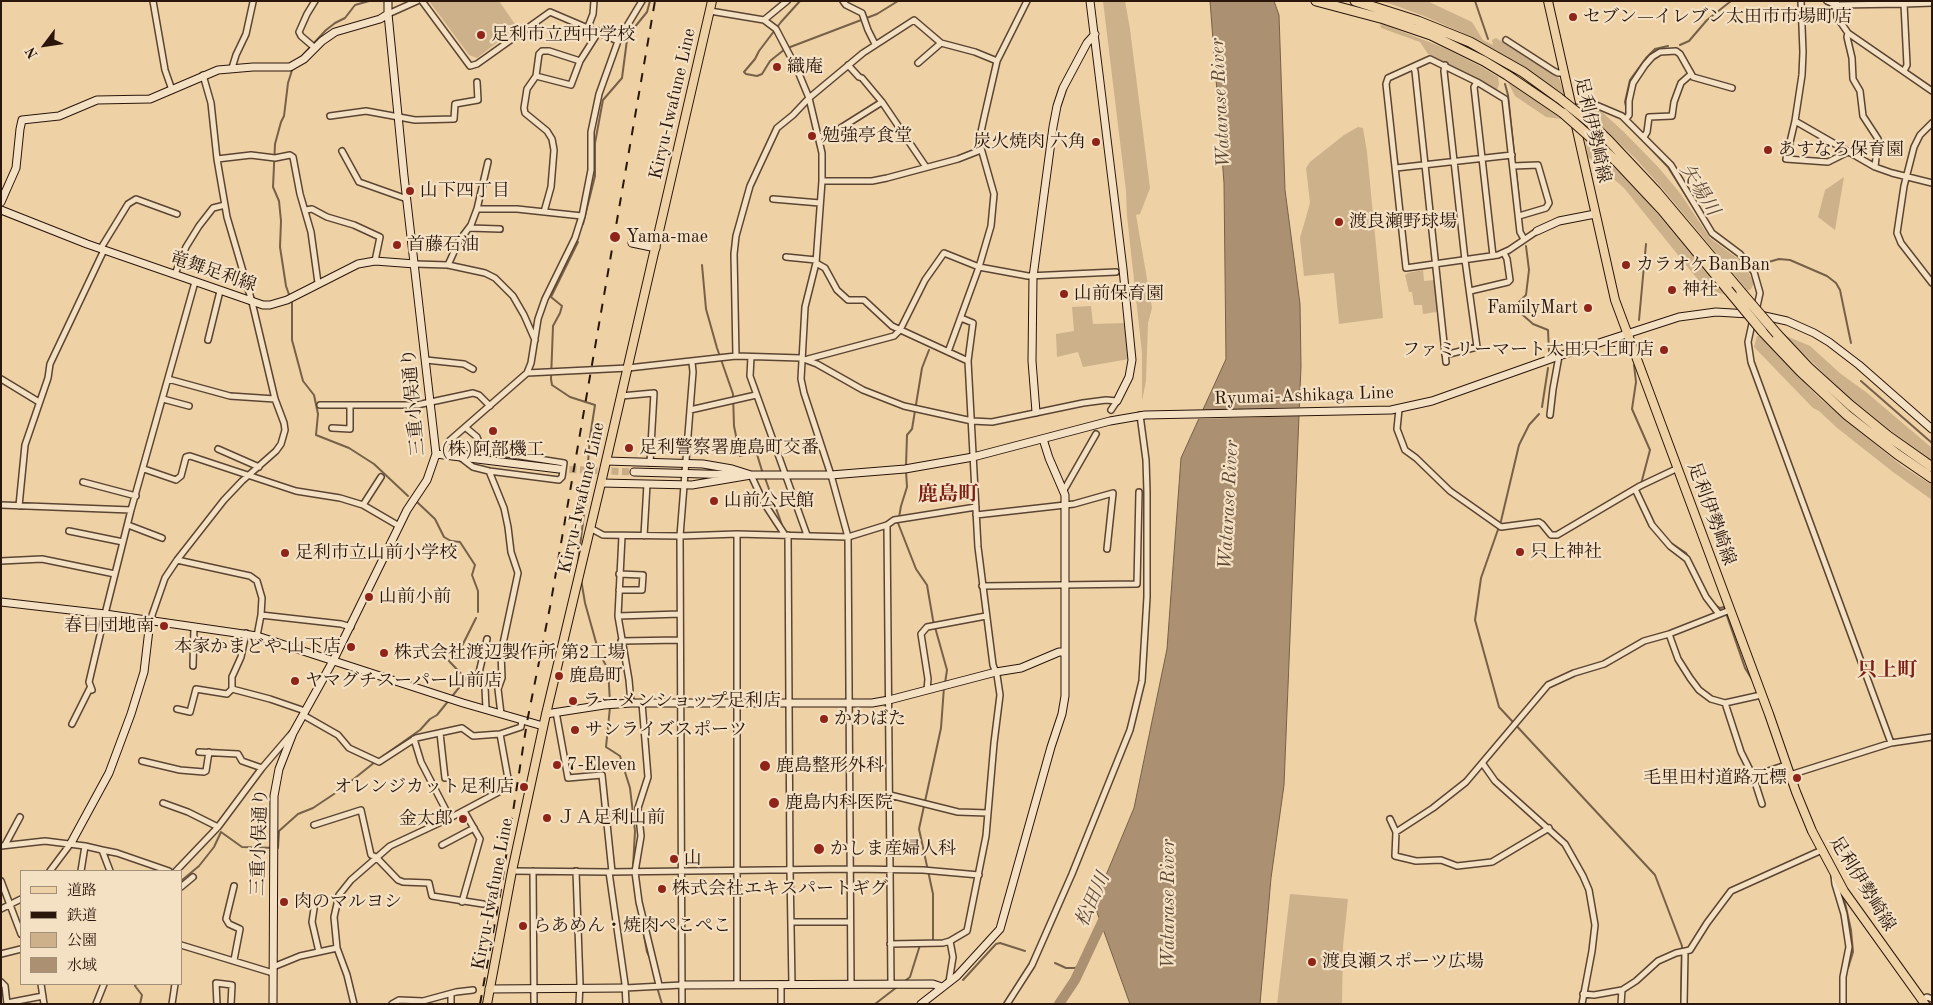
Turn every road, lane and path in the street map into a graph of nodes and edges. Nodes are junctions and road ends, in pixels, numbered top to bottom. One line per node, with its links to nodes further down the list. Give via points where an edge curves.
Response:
1 (153, 1): 50 (street, via 165,70)
2 (315, 1): 34 (street, via 299,32)
3 (388, 1): 23 (street, 三重小俣通り)
4 (417, 1): 23 (street)
5 (422, 1): 26 (street, via 470,66 550,12)
6 (594, 1): 26 (street)
7 (642, 1): 31 (street)
8 (712, 1): 22 (main road, Kiryu-Iwafune Line)
9 (787, 1): 25 (street)
10 (843, 1): 33 (street, via 862,13)
11 (1027, 1): 36 (street)
12 (1090, 1): 29 (street)
13 (1316, 1): 24 (highway)
14 (1355, 1): 24 (highway)
15 (1548, 1): 43 (main road, 足利伊勢崎線)
16 (1801, 1): 58 (street, via 1803,60)
17 (1828, 1): 19 (street)
18 (252, 2): 41 (street, via 246,34)
19 (1836, 3): 21 (street); 28 (street, via 1836,17)
20 (1932, 3): 21 (street)
21 (1904, 4): 42 (street, via 1907,65)
22 (710, 11): 25 (street); 96 (main road, Kiryu-Iwafune Line)
23 (388, 14): 34 (street, via 335,32); 56 (street, 三重小俣通り)
24 (1383, 14): 172 (highway, bridge, via 1446,32 1483,49 1523,72 1588,121 1656,191 1808,367 1888,436); 184 (highway, bridge, via 1484,61 1563,113 1617,162 1662,210 1762,331 1800,371 1847,415)
25 (764, 20): 52 (street, via 776,29 786,45)
26 (588, 27): 27 (street)
27 (599, 31): 31 (street); 35 (street)
28 (1848, 33): 42 (street); 72 (street, via 1853,79 1860,91 1863,116 1878,139)
29 (1095, 34): 110 (street, via 1072,71 1057,106); 143 (street, via 1132,360 1129,377)
30 (1506, 40): 43 (street, via 1558,74)
31 (618, 41): 89 (street, via 599,94 591,132 591,170)
32 (941, 43): 33 (street, via 914,20); 36 (street); 37 (street)
33 (875, 44): 38 (street)
34 (315, 48): 41 (street, via 300,63 290,67)
35 (580, 61): 46 (street, via 571,85); 46 (street, via 542,51)
36 (997, 61): 62 (street, via 979,141)
37 (918, 62)
38 (848, 65): 52 (street); 53 (street)
39 (1445, 65): 40 (street, via 1430,59); 48 (street); 69 (street)
40 (1413, 67): 70 (street); 74 (street, via 1386,81)
41 (232, 68): 44 (street)
42 (1904, 71): 51 (street)
43 (1564, 73): 54 (main road, 足利伊勢崎線)
44 (203, 75): 50 (street); 66 (street, via 211,102)
45 (1690, 75): 49 (street); 57 (street, via 1678,53 1665,51 1656,54 1633,83); 61 (street, via 1681,83 1672,116 1648,117)
46 (536, 76): 86 (street, via 527,89 524,108 525,113 550,134 554,150 551,187)
47 (478, 82): 56 (street, via 478,100 455,104 454,119)
48 (1477, 82): 65 (street, via 1505,99); 67 (street, via 1474,87)
49 (1732, 88)
50 (172, 90): 80 (street, via 142,101 97,100 59,116 22,120 16,168)
51 (1932, 91)
52 (809, 98): 60 (street); 125 (street, via 777,128 744,206 734,254)
53 (882, 102): 60 (street, via 839,129); 73 (street)
54 (1571, 108): 57 (street, via 1596,105); 88 (main road, 足利伊勢崎線)
55 (330, 116): 56 (street, via 366,111)
56 (399, 117): 78 (street, 三重小俣通り)
57 (1626, 119): 61 (street)
58 (1795, 121): 64 (street); 64 (street, via 1786,159 1828,162)
59 (1932, 123): 75 (street, via 1916,142)
60 (819, 137): 76 (street)
61 (1644, 137): 117 (street, via 1671,165 1714,235 1740,254 1751,268 1760,293)
62 (982, 150): 73 (street); 107 (street, via 994,206)
63 (342, 151): 78 (street, via 359,182)
64 (1848, 152): 72 (street)
65 (1512, 156): 67 (street); 71 (street)
66 (217, 159): 82 (street); 85 (street, via 293,156)
67 (1482, 159): 69 (street); 99 (street)
68 (488, 162): 83 (street)
69 (1454, 162): 70 (street); 101 (street)
70 (1425, 165): 74 (street); 106 (street)
71 (1513, 166): 90 (street); 90 (street, via 1538,165 1549,203 1546,208)
72 (1875, 166): 75 (street)
73 (926, 167): 76 (street, via 872,181)
74 (1396, 168): 106 (street, via 1406,266)
75 (1906, 176): 77 (street); 113 (street, via 1897,236)
76 (822, 181): 81 (street)
77 (1932, 183)
78 (407, 199): 104 (street, 三重小俣通り)
79 (773, 199): 81 (street)
80 (1, 202)
81 (820, 203): 103 (street)
82 (225, 205): 109 (street, via 213,208 199,226); 116 (street)
83 (477, 209): 86 (street); 91 (street)
84 (1, 210): 97 (street, 竜舞足利線)
85 (306, 210): 102 (street, via 312,209 380,237); 112 (street, via 316,255)
86 (544, 212): 89 (street)
87 (178, 214): 97 (street, via 136,199 128,204)
88 (1595, 214): 93 (street, via 1560,221); 120 (main road, 足利伊勢崎線, via 1612,291)
89 (582, 216): 122 (street, via 545,300)
90 (1518, 216): 94 (street)
91 (469, 228): 92 (street); 105 (street)
92 (500, 229)
93 (1537, 231): 94 (street)
94 (1524, 239): 98 (street)
95 (632, 243): 96 (street)
96 (656, 248): 134 (main road, Kiryu-Iwafune Line)
97 (102, 249): 109 (street, 竜舞足利線); 144 (street, via 50,364)
98 (1504, 252): 99 (street); 115 (street, via 1510,280)
99 (1492, 256): 101 (street)
100 (786, 257): 103 (street)
101 (1465, 260): 106 (street); 115 (street)
102 (374, 261): 104 (street, 竜舞足利線); 112 (street, 竜舞足利線, via 358,264)
103 (816, 261): 119 (street, via 825,268 837,290 848,300 864,300); 128 (street, via 806,299)
104 (415, 264): 105 (street); 129 (street, 三重小俣通り)
105 (448, 264): 122 (street, via 485,273 503,284 524,314)
106 (1436, 264): 124 (street)
107 (979, 267): 110 (street); 118 (street); 119 (street, via 946,254 940,256)
108 (1116, 272): 110 (street)
109 (175, 274): 111 (street, 竜舞足利線)
110 (1033, 277): 153 (street, via 1032,361)
111 (195, 282): 114 (street, 竜舞足利線); 138 (street)
112 (318, 283): 116 (street, 竜舞足利線, via 276,304)
113 (1932, 283)
114 (220, 291): 116 (street, 竜舞足利線); 121 (street)
115 (1470, 291): 124 (street, via 1477,347)
116 (252, 302): 142 (street)
117 (1755, 314): 120 (street, Ryumai-Ashikaga Line, via 1695,314); 159 (street, Ryumai-Ashikaga Line, via 1787,321 1829,342); 268 (street, via 1748,342 1751,362)
118 (961, 318): 123 (street); 131 (street, via 973,323)
119 (900, 330): 123 (street); 130 (street, via 889,338)
120 (1628, 334): 126 (street, Ryumai-Ashikaga Line); 173 (main road, 足利伊勢崎線)
121 (208, 340)
122 (535, 340): 136 (street)
123 (948, 352): 131 (street)
124 (1445, 355): 133 (street)
125 (736, 356): 127 (street); 132 (street)
126 (1559, 356): 152 (street, Ryumai-Ashikaga Line, via 1449,395); 155 (street)
127 (751, 357): 128 (street); 139 (street, via 750,376)
128 (801, 358): 130 (street); 180 (street, via 804,393)
129 (426, 360): 135 (street, via 464,364); 145 (street, 三重小俣通り)
130 (807, 360): 156 (street, via 888,400)
131 (968, 361): 156 (street)
132 (692, 362): 134 (street); 150 (street)
133 (1446, 362)
134 (628, 368): 136 (street); 140 (main road, Kiryu-Iwafune Line)
135 (473, 369)
136 (527, 373): 149 (street)
137 (1, 379): 144 (street)
138 (168, 379): 141 (street); 142 (street, via 230,396)
139 (756, 395): 150 (street); 179 (street)
140 (621, 396): 168 (main road, Kiryu-Iwafune Line); 169 (street, via 654,393)
141 (163, 399): 147 (street); 174 (street)
142 (275, 399): 171 (street, via 284,423 283,437 276,452)
143 (1117, 401): 151 (street); 153 (street, via 1083,403)
144 (39, 402): 195 (street, via 25,445)
145 (431, 402): 148 (street, via 403,406); 149 (street, via 473,393); 165 (street, 三重小俣通り)
146 (320, 405): 148 (street)
147 (189, 406)
148 (350, 406): 158 (street, via 350,429)
149 (490, 406): 157 (street)
150 (690, 410): 170 (street)
151 (1111, 410)
152 (1395, 410): 154 (street, Ryumai-Ashikaga Line); 189 (street, via 1397,429 1405,450 1450,491 1501,527 1539,522 1552,536)
153 (1036, 412): 156 (street, via 992,422)
154 (1142, 415): 161 (street, Ryumai-Ashikaga Line); 379 (street, via 1147,492 1142,681 1130,730 1072,874 1032,965)
155 (1550, 415)
156 (972, 421): 167 (street)
157 (465, 426): 162 (street); 164 (street, via 478,437)
158 (332, 428)
159 (1932, 429)
160 (1096, 434): 190 (street)
161 (1043, 439): 167 (street, Ryumai-Ashikaga Line); 190 (street, via 1051,465)
162 (448, 442)
163 (218, 449): 171 (street)
164 (482, 451): 166 (street); 176 (street, via 564,462 559,480)
165 (436, 454): 166 (street); 202 (street, 三重小俣通り, via 427,480)
166 (460, 457): 175 (street); 176 (street, via 473,467)
167 (973, 457): 180 (street, Ryumai-Ashikaga Line, via 905,469); 197 (street)
168 (606, 461): 169 (street, Ryumai-Ashikaga Line); 186 (main road, Kiryu-Iwafune Line)
169 (650, 463): 170 (street, Ryumai-Ashikaga Line)
170 (686, 464): 178 (street); 182 (street, Ryumai-Ashikaga Line, via 732,469)
171 (259, 467): 181 (street)
172 (1932, 467)
173 (1678, 468): 189 (street); 223 (main road, 足利伊勢崎線)
174 (144, 469): 181 (street, via 176,480 181,476 186,457 190,456); 192 (street)
175 (559, 470)
176 (489, 471): 258 (street, via 506,518 518,573 501,653 502,678 498,688)
177 (634, 472): 178 (street)
178 (686, 473): 182 (street); 188 (street)
179 (784, 475): 180 (street, Ryumai-Ashikaga Line); 182 (street, Ryumai-Ashikaga Line); 207 (street)
180 (831, 475): 211 (street)
181 (248, 476): 196 (street, via 296,492 340,498); 215 (street, via 224,500)
182 (751, 476): 188 (street, Ryumai-Ashikaga Line); 206 (street, via 764,503)
183 (381, 477): 196 (street)
184 (1932, 478)
185 (83, 482): 192 (street)
186 (601, 483): 187 (street, Ryumai-Ashikaga Line); 203 (main road, Kiryu-Iwafune Line)
187 (647, 484): 188 (street, Ryumai-Ashikaga Line); 209 (street)
188 (685, 485): 210 (street)
189 (1635, 489): 226 (street, via 1652,525 1670,546 1687,559 1706,597)
190 (1064, 490): 194 (street)
191 (1139, 492): 219 (street, via 1137,584)
192 (136, 496): 198 (street)
193 (1, 505): 195 (street)
194 (1066, 505): 199 (street); 214 (street, via 1113,493); 219 (street)
195 (19, 506): 198 (street)
196 (363, 506): 202 (street)
197 (976, 506): 199 (street); 201 (street, via 894,520)
198 (132, 510): 200 (street)
199 (976, 515): 220 (street)
200 (128, 525): 212 (street); 213 (street)
201 (887, 525): 211 (street); 246 (street)
202 (399, 526): 232 (street, 三重小俣通り)
203 (590, 528): 208 (street, via 603,535); 259 (main road, Kiryu-Iwafune Line)
204 (69, 531): 213 (street)
205 (737, 534): 206 (street); 210 (street); 253 (street)
206 (787, 535): 207 (street); 250 (street)
207 (807, 535): 211 (street)
208 (622, 536): 209 (street); 218 (street)
209 (644, 536): 210 (street)
210 (680, 536): 225 (street)
211 (848, 537): 247 (street)
212 (162, 538)
213 (123, 542): 217 (street)
214 (1108, 549)
215 (177, 560): 227 (street, via 250,576 257,581 262,598); 230 (street, via 165,578)
216 (1, 561): 217 (street, via 42,559)
217 (115, 574): 224 (street)
218 (619, 574): 221 (street); 221 (street, via 644,576 642,590)
219 (1066, 584): 220 (street); 239 (street)
220 (982, 586): 229 (street)
221 (619, 590): 228 (street)
222 (1, 602): 224 (street)
223 (1730, 610): 226 (street); 245 (main road, 足利伊勢崎線)
224 (104, 614): 230 (street); 261 (street, via 92,664 91,689)
225 (680, 614): 228 (street); 237 (street)
226 (1719, 614): 234 (street)
227 (261, 615): 232 (street); 235 (street)
228 (618, 616): 238 (street)
229 (986, 616): 242 (street); 244 (street, via 927,627 921,634)
230 (150, 621): 231 (street); 291 (street, via 144,672 131,714 109,773)
231 (194, 627): 233 (street); 241 (street)
232 (350, 627): 240 (street, 三重小俣通り)
233 (246, 634): 235 (street); 243 (street, via 232,677)
234 (1668, 634): 251 (street, via 1678,659 1699,690 1711,699); 272 (street, via 1644,641 1602,665 1574,672 1548,685)
235 (257, 636): 240 (street)
236 (487, 639): 255 (street, via 477,681 485,687)
237 (680, 640): 238 (street); 252 (street)
238 (621, 642): 248 (street)
239 (1064, 652): 242 (street, via 1020,668); 349 (street, via 1062,714 1003,922 995,936 966,968)
240 (333, 661): 255 (street); 257 (street, 三重小俣通り)
241 (193, 666)
242 (996, 672): 244 (street); 282 (street, via 1000,695)
243 (232, 690): 254 (street, via 227,694 196,689 190,712); 257 (street, via 270,699)
244 (927, 690): 246 (street)
245 (1761, 694): 251 (street); 273 (main road, 足利伊勢崎線)
246 (889, 700): 247 (street); 278 (street)
247 (849, 702): 250 (street); 298 (street)
248 (631, 703): 249 (street); 256 (street)
249 (642, 703): 252 (street); 312 (street, via 648,777 638,808 641,836)
250 (790, 703): 253 (street); 305 (street)
251 (1725, 703): 276 (street, via 1741,752)
252 (680, 704): 253 (street); 309 (street)
253 (737, 704): 304 (street)
254 (178, 708)
255 (486, 709): 258 (street)
256 (556, 712): 259 (street); 311 (street, via 568,778 602,774)
257 (304, 713): 263 (street, 三重小俣通り); 267 (street, via 338,735 349,748 379,762)
258 (501, 714): 260 (street)
259 (546, 714): 262 (main road, Kiryu-Iwafune Line)
260 (522, 720): 262 (street); 265 (street, via 521,727)
261 (72, 724)
262 (543, 726): 306 (main road, Kiryu-Iwafune Line)
263 (293, 733): 274 (street); 337 (street, 三重小俣通り, via 279,769 274,796)
264 (440, 733): 265 (street, via 462,728 473,736); 267 (street); 277 (street)
265 (500, 734): 281 (street, via 508,787)
266 (1932, 737): 268 (street)
267 (414, 739): 284 (street, via 421,762)
268 (1891, 743): 275 (street)
269 (199, 752): 270 (street)
270 (209, 752): 271 (street, via 204,772); 274 (street, via 238,754 242,761)
271 (142, 761)
272 (1483, 764): 289 (street); 290 (street, via 1433,808)
273 (1786, 765): 275 (main road, 足利伊勢崎線); 276 (street)
274 (262, 768): 287 (street)
275 (1790, 775): 296 (main road, 足利伊勢崎線, via 1803,812)
276 (1753, 776): 280 (street)
277 (445, 778)
278 (890, 795): 282 (street, via 958,812); 310 (street)
279 (163, 803): 287 (street)
280 (1762, 804)
281 (464, 811): 284 (street); 288 (street)
282 (988, 814): 314 (street)
283 (20, 817): 293 (street)
284 (450, 818): 297 (street, via 390,846)
285 (1390, 819): 290 (street)
286 (314, 825): 297 (street, via 361,810 370,855)
287 (218, 827): 303 (street)
288 (474, 828): 292 (street); 321 (street, via 480,839)
289 (1549, 828): 290 (street, via 1492,862 1458,866 1441,860 1416,862 1394,856); 357 (street, via 1576,861 1589,890 1595,925)
290 (1396, 832)
291 (71, 843): 293 (street, via 45,841); 294 (street); 299 (street)
292 (442, 845)
293 (3, 846)
294 (85, 846): 295 (street); 300 (street)
295 (102, 850): 301 (street); 302 (street)
296 (1822, 850): 313 (main road, 足利伊勢崎線); 334 (street, via 1731,891 1690,950)
297 (376, 857): 321 (street, via 398,880 429,883 432,896); 331 (street, via 339,895 334,917)
298 (849, 869): 305 (street); 310 (street); 326 (street)
299 (51, 870)
300 (81, 870)
301 (110, 870)
302 (166, 870)
303 (177, 870)
304 (737, 870): 305 (street); 309 (street); 339 (street)
305 (790, 870): 325 (street)
306 (512, 871): 307 (street); 353 (main road, Kiryu-Iwafune Line)
307 (534, 871): 308 (street); 350 (street)
308 (576, 871): 311 (street); 351 (street)
309 (682, 871): 312 (street); 347 (street)
310 (890, 871): 314 (street, via 924,870); 329 (street)
311 (610, 872): 312 (street); 352 (street)
312 (635, 872): 346 (street)
313 (1834, 873): 361 (main road, 足利伊勢崎線, via 1852,904); 383 (street, via 1849,948 1843,977)
314 (979, 875): 328 (street, via 967,931)
315 (193, 877): 317 (street)
316 (1, 881): 323 (street)
317 (182, 886)
318 (234, 886): 336 (street, via 226,919 240,929)
319 (20, 900): 323 (street)
320 (315, 902): 333 (street, via 312,922)
321 (462, 902): 322 (street)
322 (484, 904)
323 (10, 905): 324 (street); 327 (street)
324 (1, 909)
325 (791, 922): 326 (street); 348 (street)
326 (850, 922): 341 (street)
327 (20, 931)
328 (950, 941): 329 (street); 349 (street, via 953,957)
329 (890, 944): 342 (street)
330 (182, 947): 336 (street)
331 (337, 948): 333 (street); 369 (street)
332 (20, 949): 335 (street)
333 (319, 952): 337 (street, via 300,956)
334 (1685, 952): 355 (street, via 1658,961); 382 (street)
335 (1, 954)
336 (234, 960): 337 (street)
337 (273, 970): 368 (street, 三重小俣通り)
338 (1, 982): 362 (street, via 5,986)
339 (737, 984): 340 (street); 347 (street)
340 (781, 984): 348 (street); 377 (street)
341 (851, 984): 342 (street); 348 (street)
342 (891, 984): 349 (street)
343 (41, 985): 358 (street)
344 (104, 985): 364 (street)
345 (176, 985): 365 (street)
346 (657, 985): 347 (street); 352 (street)
347 (682, 985): 376 (street)
348 (792, 985)
349 (945, 985): 378 (street)
350 (534, 988): 351 (street); 353 (street); 373 (street)
351 (580, 988): 352 (street); 374 (street)
352 (625, 988): 375 (street)
353 (489, 989): 372 (main road, Kiryu-Iwafune Line)
354 (473, 990): 356 (street)
355 (1622, 990): 357 (street); 381 (street)
356 (451, 994): 360 (street); 371 (street)
357 (1583, 994): 380 (street)
358 (43, 996): 362 (street); 363 (street)
359 (1932, 998): 361 (street, via 1927,997)
360 (419, 1002): 370 (street, via 402,999)
361 (1924, 1002)
362 (7, 1003)
363 (44, 1004)
364 (96, 1004)
365 (172, 1004)
366 (217, 1004): 367 (street, via 216,983 232,985)
367 (231, 1004)
368 (273, 1004)
369 (354, 1004)
370 (392, 1004)
371 (451, 1004)
372 (487, 1004)
373 (534, 1004)
374 (579, 1004)
375 (626, 1004)
376 (682, 1004)
377 (781, 1004)
378 (921, 1004)
379 (1007, 1004)
380 (1582, 1004)
381 (1621, 1004)
382 (1684, 1004)
383 (1843, 1004)

